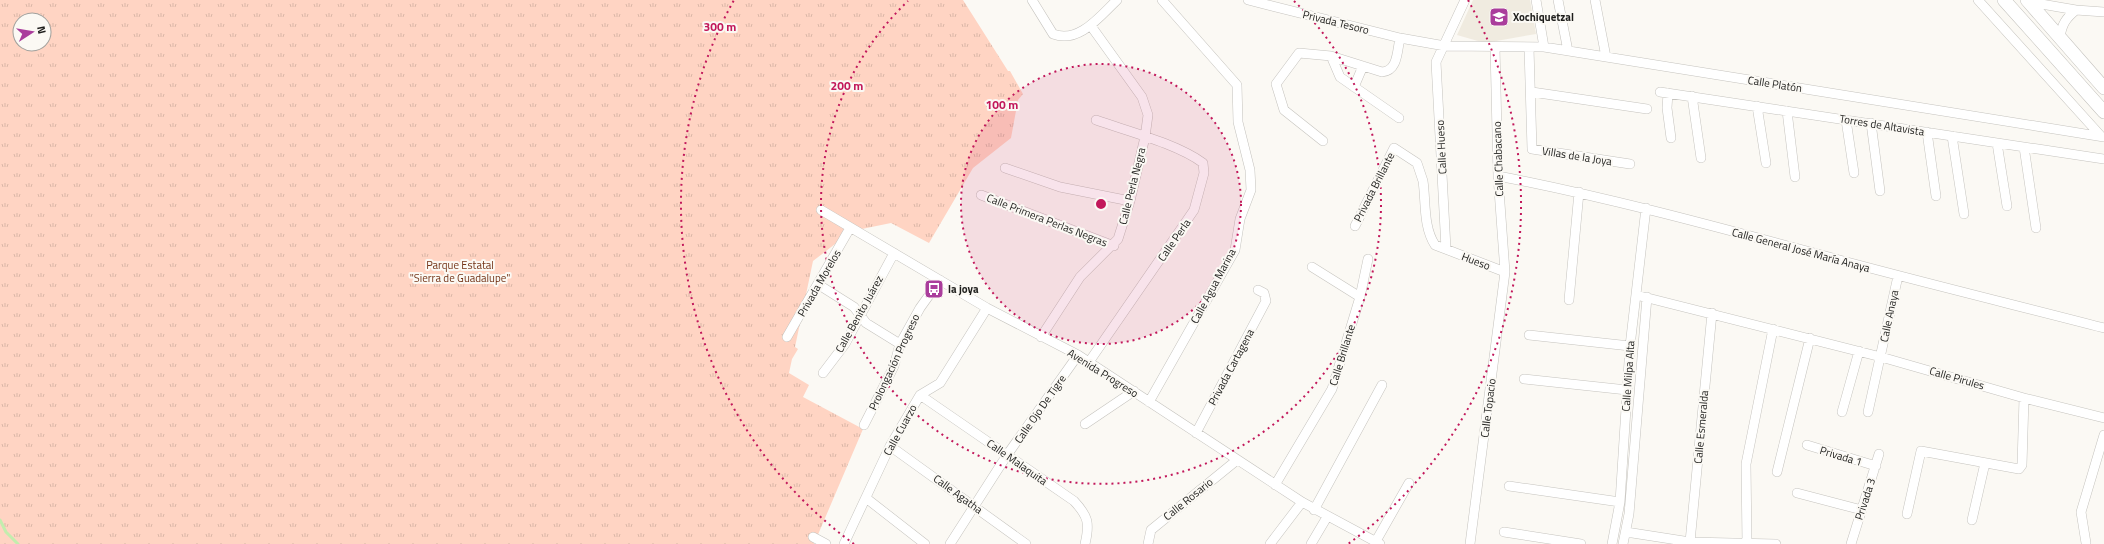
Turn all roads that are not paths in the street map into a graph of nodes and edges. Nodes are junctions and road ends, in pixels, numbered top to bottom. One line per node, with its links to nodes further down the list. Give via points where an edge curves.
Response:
1 (1032, 0): 15 (street, via 1053,34 1068,36)
2 (1162, 0): 103 (street, Calle Agua Marina, via 1237,85 1238,122 1250,170 1251,190 1240,219 1235,250)
3 (1248, 0): 17 (street, Privada Tesoro)
4 (1465, 0): 18 (street)
5 (1536, 0): 20 (street)
6 (1558, 0): 22 (street)
7 (1595, 0): 24 (street)
8 (1978, 0): 40 (street)
9 (2004, 0): 33 (street)
10 (2029, 1): 12 (street); 16 (street)
11 (1112, 2): 15 (street)
12 (2048, 3): 13 (street)
13 (2076, 10): 14 (street); 16 (street, via 2061,26)
14 (2104, 12)
15 (1091, 26): 41 (street, Calle Perla Negra, via 1142,97 1148,115)
16 (2060, 37): 27 (street)
17 (1400, 38): 18 (street, Privada Tesoro); 25 (street, via 1393,67 1389,72)
18 (1444, 46): 19 (street, Calle Platón); 68 (street, Calle Hueso, via 1436,62)
19 (1495, 47): 21 (street, Calle Platón); 53 (street, Calle Chabacano)
20 (1544, 47): 21 (street, Calle Platón); 22 (street, Calle Platón)
21 (1529, 48): 28 (street, Villas de la Joya)
22 (1568, 51): 24 (street, Calle Platón)
23 (1331, 56): 25 (street); 26 (street, via 1340,77); 43 (street, via 1299,53 1276,84 1284,110)
24 (1606, 57): 40 (street, Calle Platón)
25 (1363, 66): 26 (street)
26 (1354, 86): 34 (street)
27 (2104, 88)
28 (1532, 92): 31 (street); 50 (street, Villas de la Joya, via 1532,149)
29 (1692, 96): 30 (street, Torres de Altavista); 42 (street, Torres de Altavista, via 1664,92); 47 (street)
30 (1757, 106): 32 (street, Torres de Altavista); 49 (street)
31 (1647, 109)
32 (1787, 111): 36 (street, Torres de Altavista); 54 (street)
33 (2104, 112)
34 (1399, 118)
35 (1096, 120): 41 (street)
36 (1846, 120): 37 (street, Torres de Altavista); 52 (street)
37 (1871, 124): 38 (street, Torres de Altavista); 55 (street)
38 (1927, 132): 39 (street, Torres de Altavista); 58 (street)
39 (1952, 136): 44 (street, Torres de Altavista); 63 (street)
40 (2102, 136)
41 (1145, 137): 59 (street, Calle Perla Negra); 95 (street, Calle Perla, via 1195,158 1203,163 1204,173 1194,210)
42 (1671, 138)
43 (1323, 140)
44 (1997, 143): 45 (street, Torres de Altavista); 60 (street)
45 (2024, 147): 48 (street, Torres de Altavista); 66 (street)
46 (1394, 148): 64 (street, Privada Brillante); 68 (street, Hueso, via 1417,163 1431,238 1434,244)
47 (1701, 158)
48 (2104, 158)
49 (1766, 163)
50 (1630, 164)
51 (1005, 168): 59 (street, via 1060,187)
52 (1854, 173)
53 (1498, 176): 56 (street, Calle General José María Anaya); 72 (street, Calle Chabacano)
54 (1795, 177)
55 (1880, 191)
56 (1579, 192): 61 (street, Calle General José María Anaya); 80 (street)
57 (981, 195): 67 (street, Calle Primera Perlas Negras)
58 (1936, 196)
59 (1130, 201): 67 (street, Calle Perla Negra)
60 (2007, 206)
61 (1646, 208): 73 (street, Calle General José María Anaya); 77 (street, Calle Milpa Alta)
62 (821, 210): 65 (street, Avenida Progreso)
63 (1964, 214)
64 (1355, 226)
65 (850, 228): 69 (street, Avenida Progreso); 75 (street, Privada Morelos)
66 (2036, 228)
67 (1114, 246): 88 (street, Calle Perla Negra, via 1080,277)
68 (1446, 249): 72 (street, Hueso)
69 (894, 253): 74 (street, Avenida Progreso); 83 (street, Calle Benito Juárez)
70 (1368, 259): 78 (street, Calle Brillante)
71 (1312, 267): 78 (street)
72 (1505, 272): 149 (street, Calle Topacio)
73 (1898, 276): 84 (street, Calle General José María Anaya); 94 (street, Calle Anaya)
74 (940, 280): 81 (street, Avenida Progreso); 90 (street, Prolongación Progreso, via 920,308)
75 (818, 285): 83 (street, via 854,307); 87 (street, Privada Morelos)
76 (1258, 290): 109 (street, Privada Cartagena, via 1264,293 1266,301)
77 (1636, 295): 79 (street, Calle Pirules); 91 (street, Calle Milpa Alta)
78 (1360, 297): 120 (street, Calle Brillante, via 1332,388)
79 (1647, 297): 82 (street, Calle Pirules); 133 (street, Calle Milpa Alta)
80 (1569, 300)
81 (987, 308): 88 (street, Avenida Progreso); 101 (street, Calle Cuarzo, via 940,383)
82 (1712, 313): 85 (street, Calle Pirules); 135 (street, Calle Esmeralda)
83 (859, 315): 90 (street, via 866,323); 96 (street, Calle Benito Juárez, via 845,344)
84 (2104, 328)
85 (1773, 329): 89 (street, Calle Pirules); 138 (street, via 1746,464)
86 (1529, 335): 91 (street)
87 (787, 337)
88 (1041, 337): 93 (street, Avenida Progreso)
89 (1810, 338): 92 (street, Calle Pirules); 118 (street)
90 (900, 344): 108 (street, Prolongación Progreso, via 894,366)
91 (1630, 346): 99 (street, Calle Milpa Alta)
92 (1859, 351): 94 (street, Calle Pirules); 104 (street)
93 (1078, 355): 95 (street, Avenida Progreso); 114 (street, Calle Ojo De Tigre)
94 (1881, 357): 102 (street, Calle Pirules); 105 (street, Calle Anaya)
95 (1089, 362): 100 (street, Avenida Progreso)
96 (823, 373)
97 (1524, 380): 99 (street)
98 (1382, 385): 127 (street)
99 (1627, 390): 125 (street, Calle Milpa Alta)
100 (1134, 392): 103 (street, Avenida Progreso); 107 (street)
101 (920, 395): 111 (street, Calle Cuarzo); 114 (street, Calle Malaquita)
102 (2024, 398): 106 (street, Calle Pirules); 116 (street, via 2022,465 2019,469 2014,469)
103 (1149, 402): 109 (street, Avenida Progreso)
104 (1842, 412)
105 (1868, 412)
106 (2104, 418)
107 (1085, 424)
108 (864, 425)
109 (1196, 433): 115 (street, Avenida Progreso)
110 (2104, 435): 139 (street, via 2081,512)
111 (890, 446): 123 (street, Calle Cuarzo); 126 (street, Calle Agatha)
112 (1807, 446): 117 (street, Privada 1)
113 (1880, 454): 117 (street, Privada 3)
114 (1007, 456): 126 (street, Calle Ojo De Tigre); 145 (street, Calle Malaquita, via 1074,501 1086,514 1088,532)
115 (1236, 460): 120 (street, Avenida Progreso); 146 (street, Calle Rosario, via 1151,530)
116 (1985, 463): 129 (street, via 1921,451); 131 (street)
117 (1876, 466): 128 (street, Privada 3)
118 (1777, 472)
119 (1408, 483): 136 (street)
120 (1275, 485): 124 (street, Avenida Progreso)
121 (1509, 486): 125 (street)
122 (1797, 493): 128 (street)
123 (866, 498): 141 (street, Calle Cuarzo); 142 (street)
124 (1302, 502): 127 (street, Avenida Progreso); 147 (street)
125 (1620, 502): 151 (street, Calle Milpa Alta)
126 (975, 506): 143 (street, Calle Ojo De Tigre); 144 (street, Calle Agatha)
127 (1314, 510): 130 (street, Avenida Progreso)
128 (1862, 510): 154 (street, Privada 3)
129 (1907, 514)
130 (1327, 517): 136 (street, Avenida Progreso); 148 (street)
131 (1972, 520)
132 (1504, 532): 150 (street)
133 (1626, 532): 135 (street); 152 (street, Calle Milpa Alta)
134 (813, 537): 140 (street)
135 (1690, 542): 137 (street)
136 (1378, 543)
137 (1733, 543): 138 (street)
138 (1747, 543): 153 (street)
139 (2086, 543)
140 (826, 544)
141 (844, 544)
142 (925, 544)
143 (950, 544)
144 (1026, 544)
145 (1085, 544)
146 (1148, 544)
147 (1270, 544)
148 (1311, 544)
149 (1470, 544)
150 (1581, 544)
151 (1612, 544)
152 (1623, 544)
153 (1776, 544)
154 (1851, 544)

